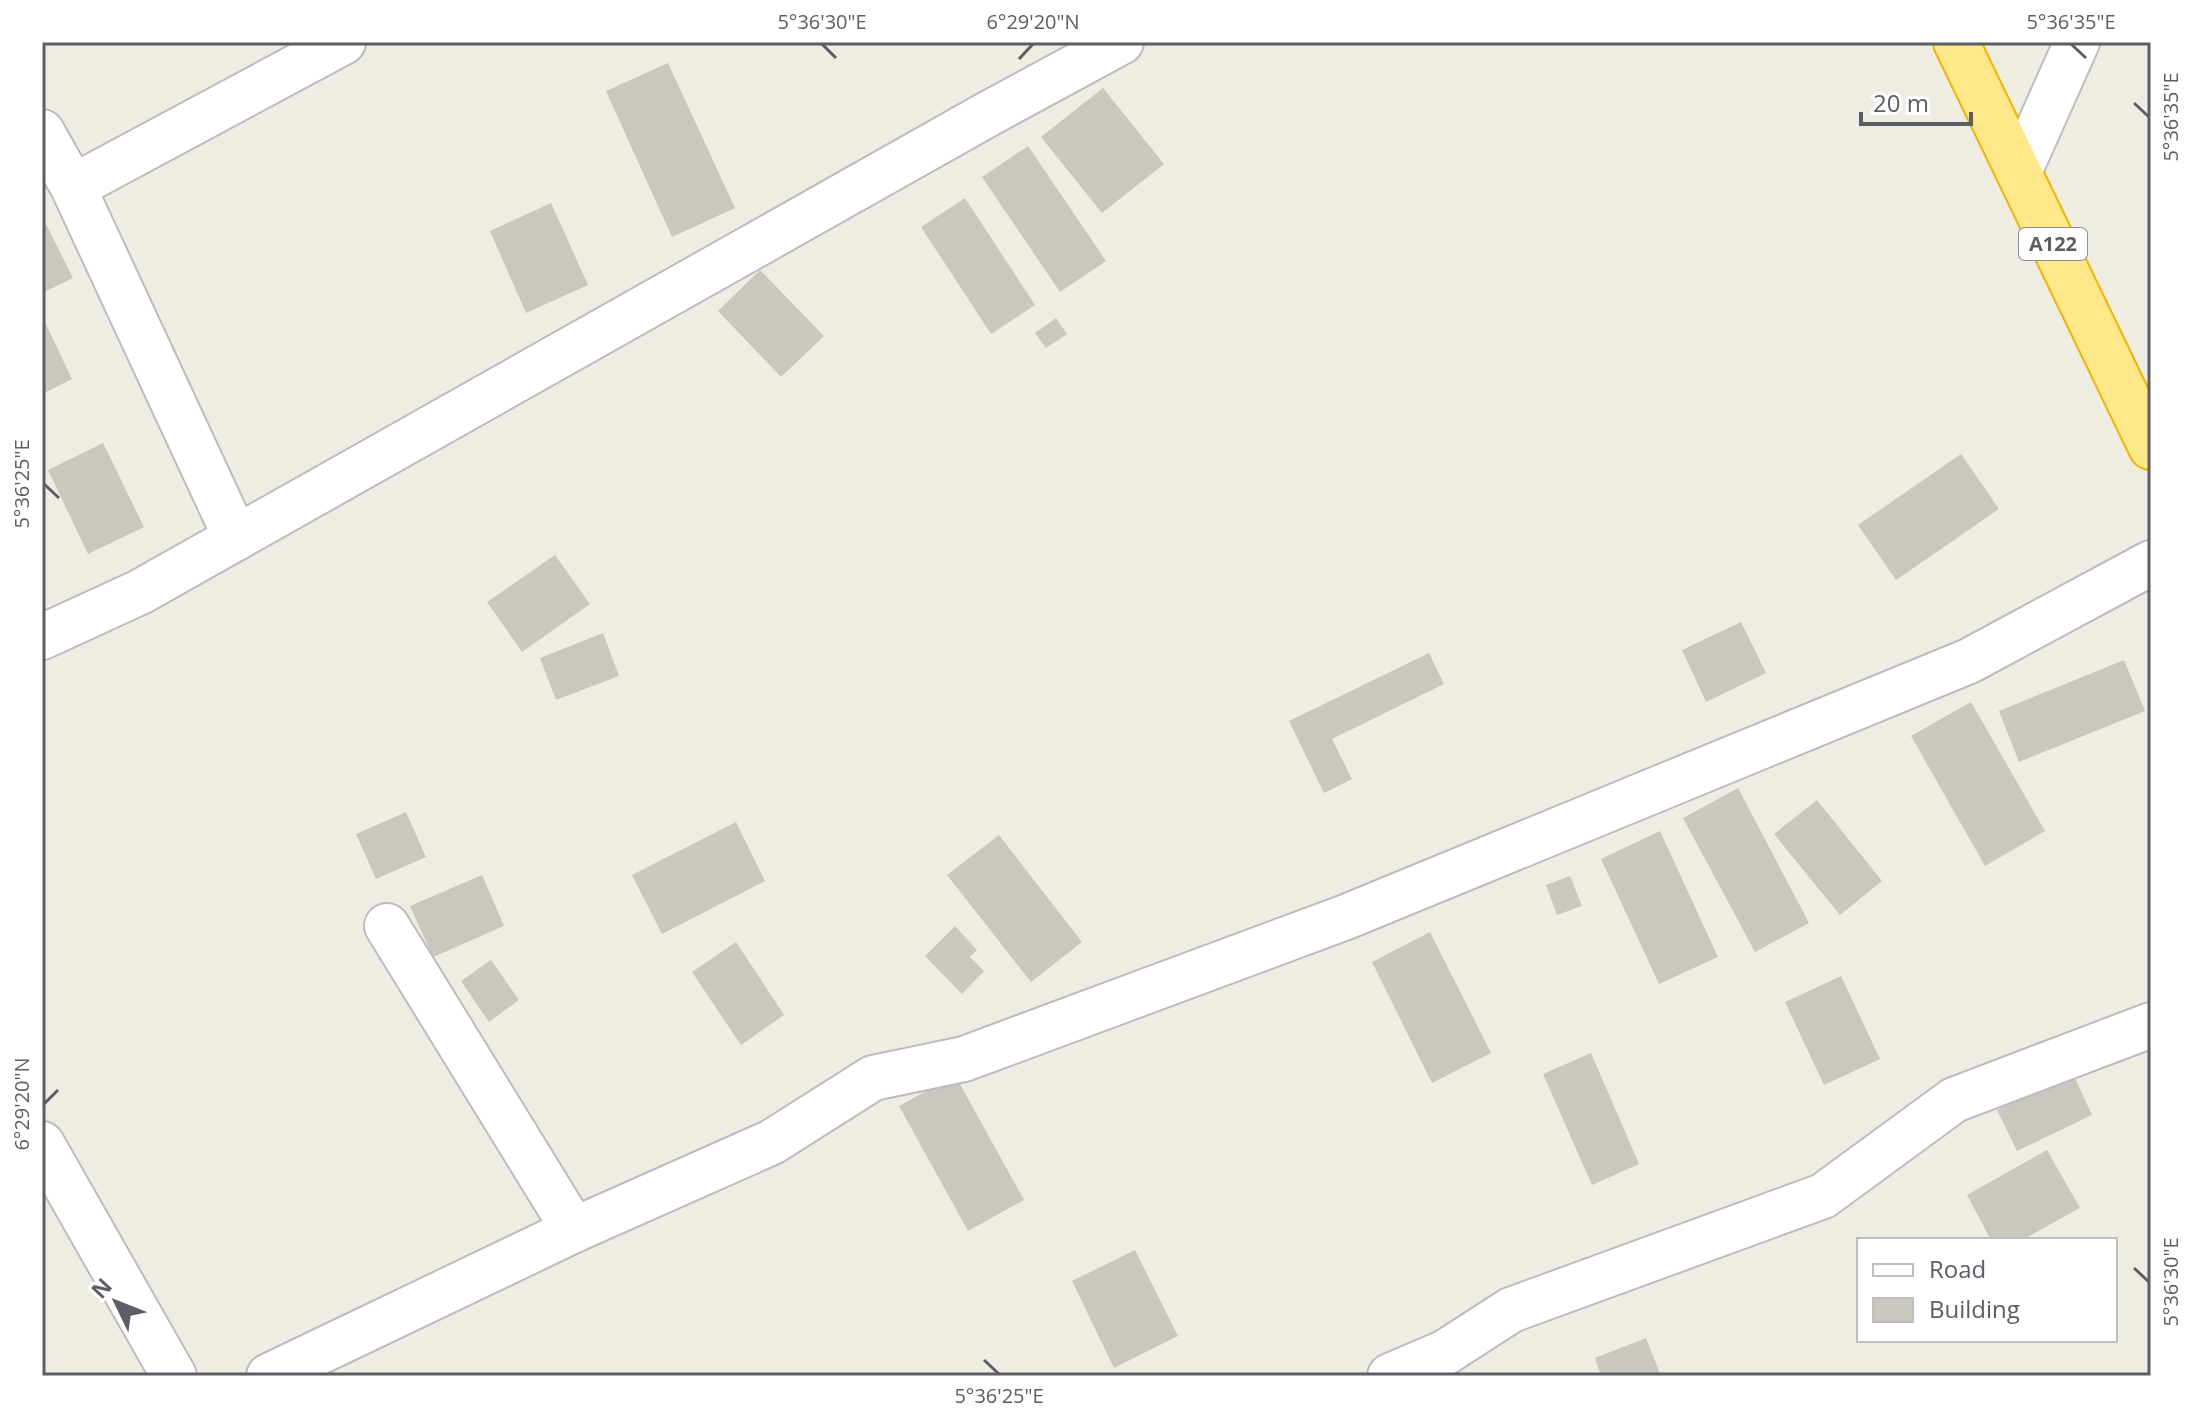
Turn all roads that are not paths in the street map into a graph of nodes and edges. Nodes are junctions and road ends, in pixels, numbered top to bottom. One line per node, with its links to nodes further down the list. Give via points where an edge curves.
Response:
1 (343, 42): 7 (street)
2 (1121, 42): 9 (street)
3 (1956, 42): 6 (highway, A122)
4 (2077, 42): 6 (street)
5 (42, 132): 7 (street)
6 (2019, 172): 8 (highway, A122)
7 (73, 187): 9 (street)
8 (2151, 447)
9 (236, 538): 11 (street, via 140,592)
10 (2151, 563): 15 (street, via 1969,661 1346,917 964,1059 873,1078 772,1142)
11 (42, 637)
12 (387, 926): 15 (street)
13 (2151, 1025): 18 (street, via 1954,1100 1823,1196 1511,1310 1446,1352)
14 (42, 1144): 16 (street)
15 (574, 1230): 17 (street)
16 (174, 1376)
17 (269, 1376)
18 (1390, 1376)

